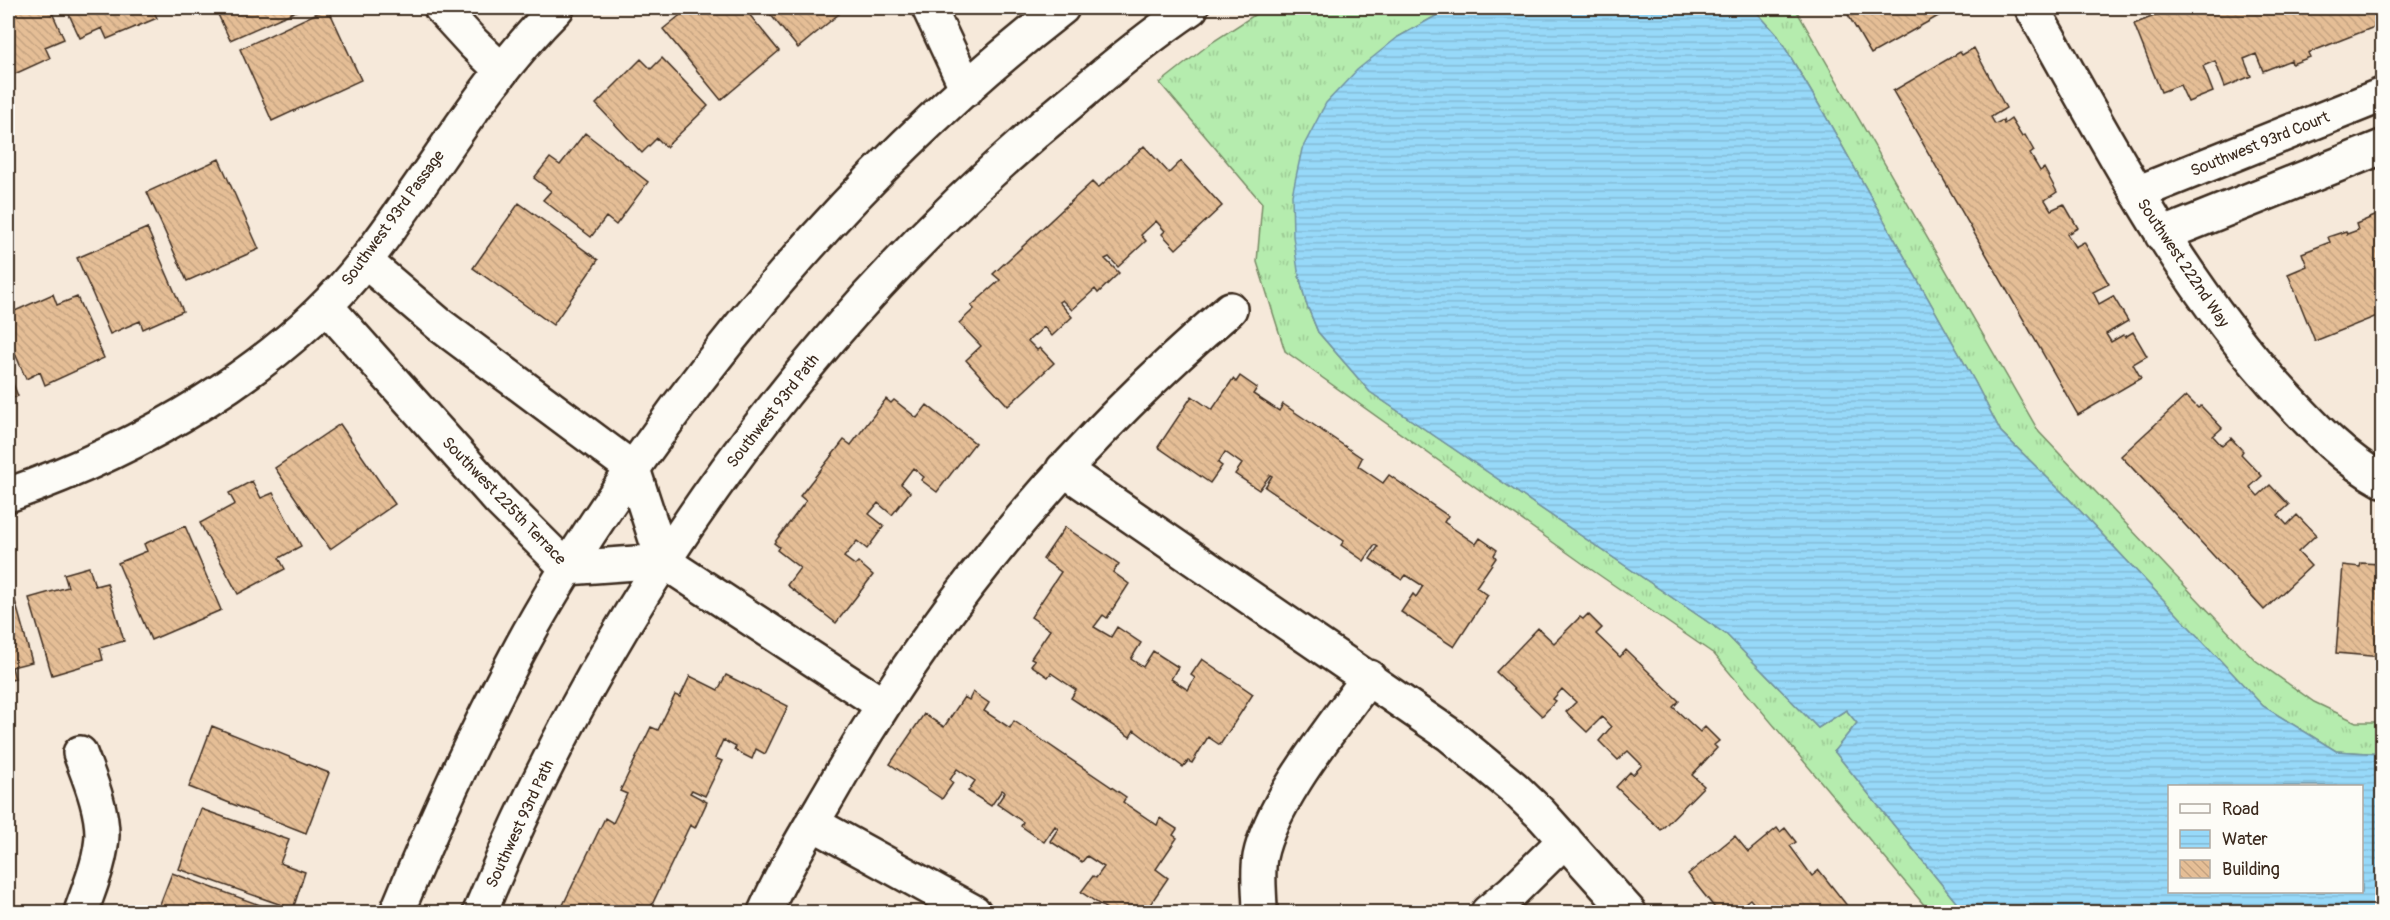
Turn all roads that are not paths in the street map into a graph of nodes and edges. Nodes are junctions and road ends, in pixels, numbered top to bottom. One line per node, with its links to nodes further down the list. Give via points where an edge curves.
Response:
1 (441, 8): 7 (street)
2 (557, 8): 7 (street, Southwest 93rd Passage)
3 (929, 8): 8 (street)
4 (1062, 8): 8 (street)
5 (1191, 8): 20 (street, Southwest 93rd Path, via 1122,59 1009,154 906,256 800,375)
6 (2032, 8): 11 (street, Southwest 222nd Way)
7 (501, 70): 13 (street, Southwest 93rd Passage)
8 (967, 89): 16 (street, via 874,177 799,256 682,400)
9 (2382, 95): 11 (street, Southwest 93rd Court)
10 (2382, 147): 12 (street)
11 (2137, 193): 12 (street, Southwest 222nd Way)
12 (2162, 235): 18 (street, Southwest 222nd Way, via 2235,340 2279,390 2356,465)
13 (365, 261): 14 (street, Southwest 93rd Passage); 16 (street, via 440,325)
14 (326, 306): 19 (street, Southwest 93rd Passage, via 203,402 129,443); 21 (street, Southwest 225th Terrace, via 499,500)
15 (1230, 309): 17 (street, via 1099,430)
16 (633, 469): 20 (street); 21 (street)
17 (1063, 469): 22 (street); 23 (street, via 985,562)
18 (2382, 480)
19 (8, 495)
20 (663, 561): 21 (street, Southwest 225th Terrace); 23 (street); 29 (street, Southwest 93rd Path, via 563,732)
21 (567, 568): 28 (street, via 487,711)
22 (1369, 677): 26 (street, via 1450,735 1514,788); 32 (street, via 1272,822 1260,860)
23 (883, 705): 25 (street)
24 (80, 753): 27 (street, via 97,804 102,835)
25 (812, 823): 30 (street); 31 (street)
26 (1565, 840): 33 (street); 34 (street)
27 (81, 912)
28 (397, 912)
29 (480, 912)
30 (765, 912)
31 (974, 912)
32 (1260, 912)
33 (1488, 912)
34 (1629, 912)

